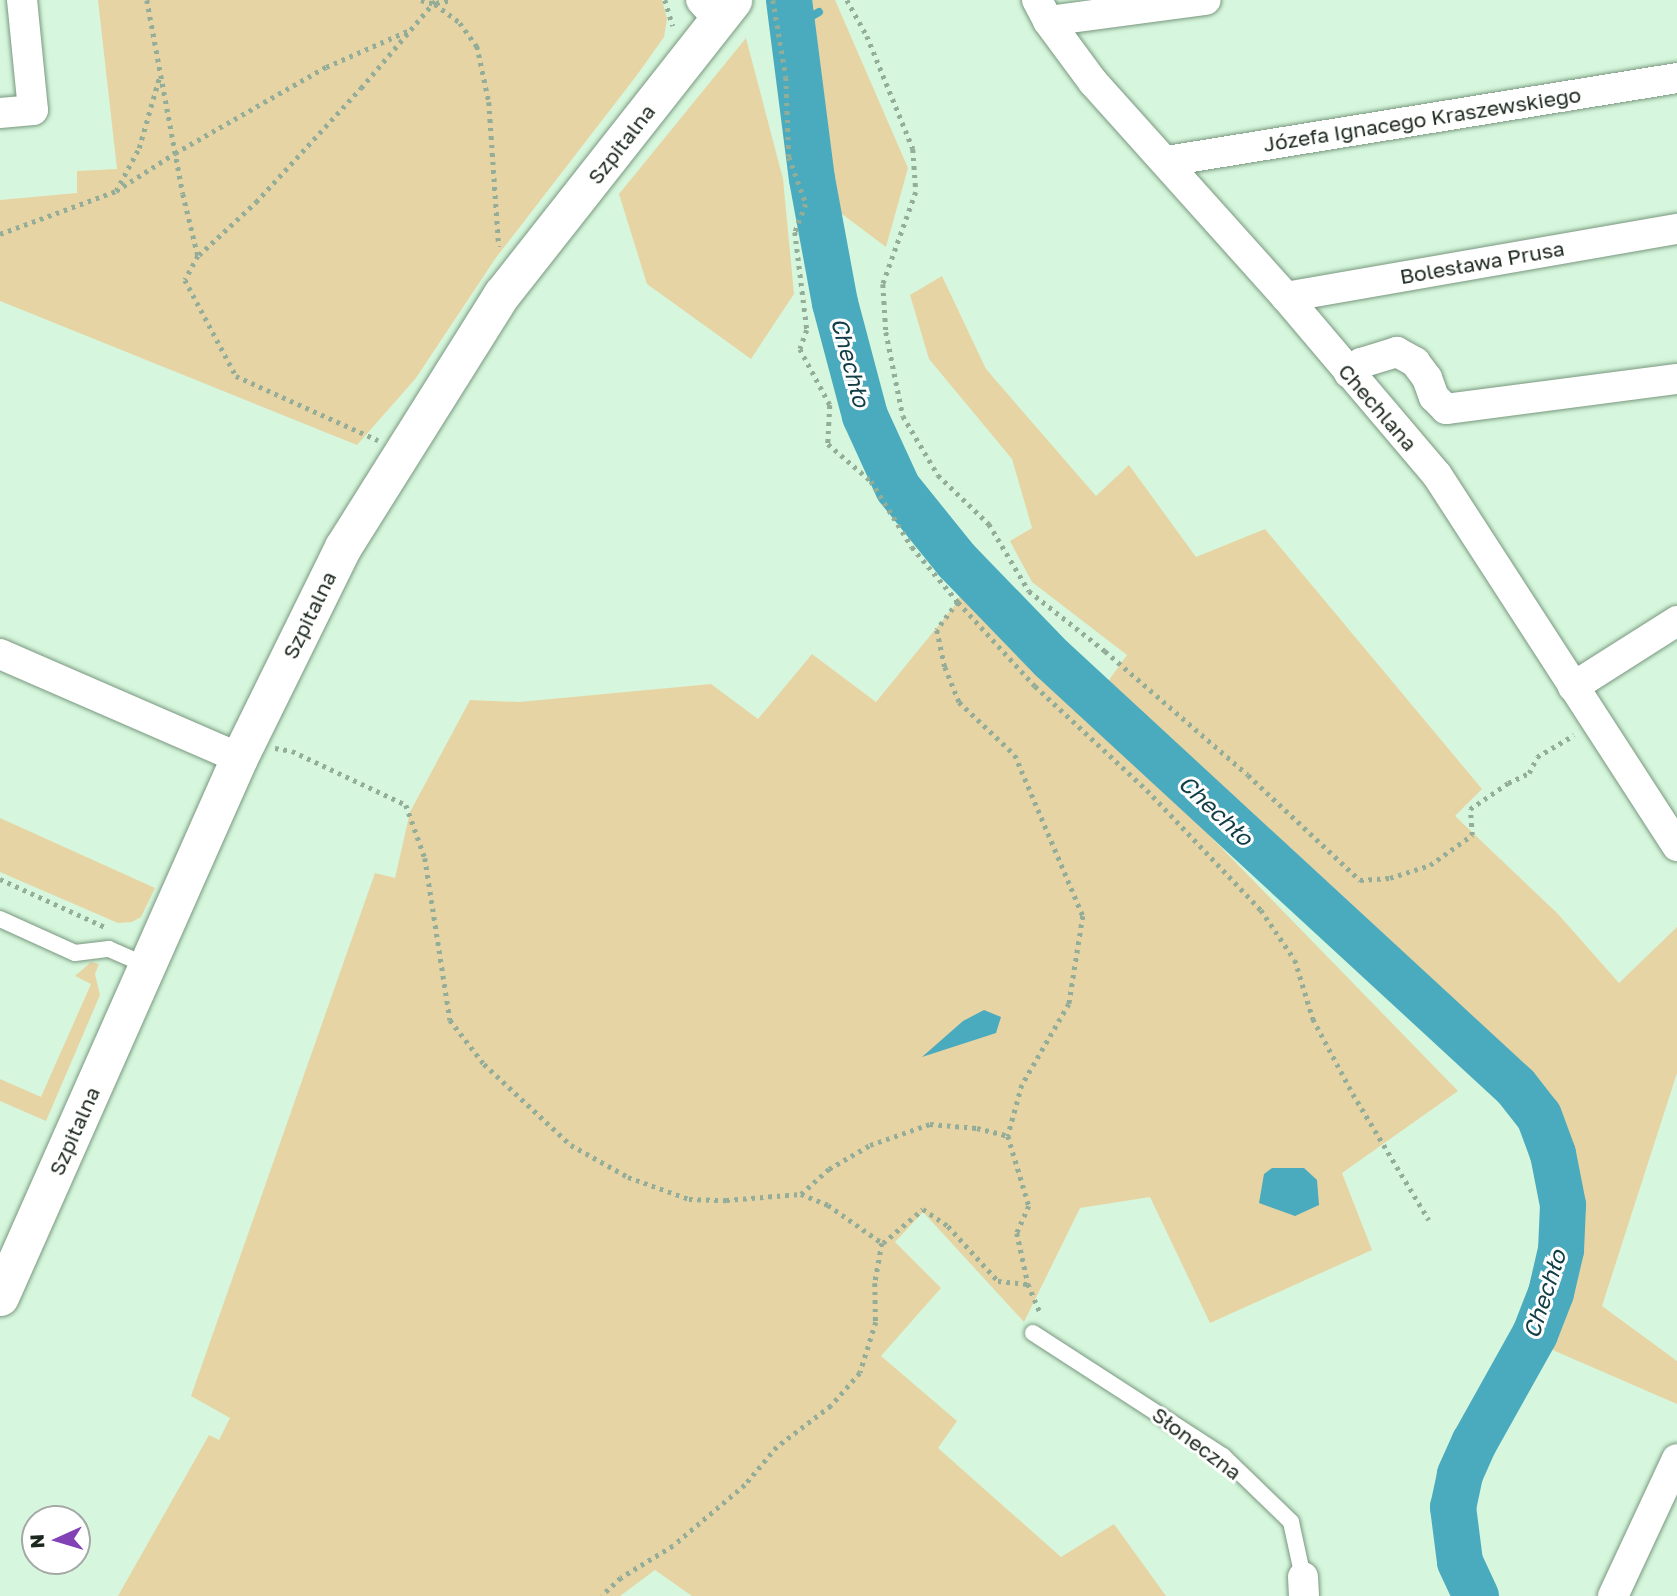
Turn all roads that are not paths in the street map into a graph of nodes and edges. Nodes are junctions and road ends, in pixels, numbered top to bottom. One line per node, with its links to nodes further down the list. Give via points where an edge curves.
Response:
1 (22, 0): 6 (street, via 33,110)
2 (1200, 1): 4 (street)
3 (717, 6): 15 (street, Szpitalna, via 464,351 343,547)
4 (1043, 10): 7 (street, Chechlana, via 1093,82)
5 (1677, 78): 7 (street, Józefa Ignacego Kraszewskiego)
6 (0, 113)
7 (1167, 161): 9 (street, Chechlana)
8 (1677, 229): 9 (street, Bolesława Prusa)
9 (1286, 297): 10 (street, Chechlana)
10 (1349, 373): 11 (street, via 1361,363 1397,352 1415,362 1446,409); 14 (street, Chechlana, via 1437,475)
11 (1677, 379)
12 (1677, 621): 14 (street)
13 (0, 654): 15 (street)
14 (1573, 687): 16 (street, Chechlana)
15 (252, 752): 18 (street, Szpitalna)
16 (1677, 846)
17 (0, 919): 18 (lane, via 75,953 109,949)
18 (148, 966): 19 (street, Szpitalna)
19 (0, 1297)
20 (1033, 1333): 22 (lane, Słoneczna, via 1223,1456 1291,1522)
21 (1677, 1459): 23 (street)
22 (1304, 1587)
23 (1613, 1596)

